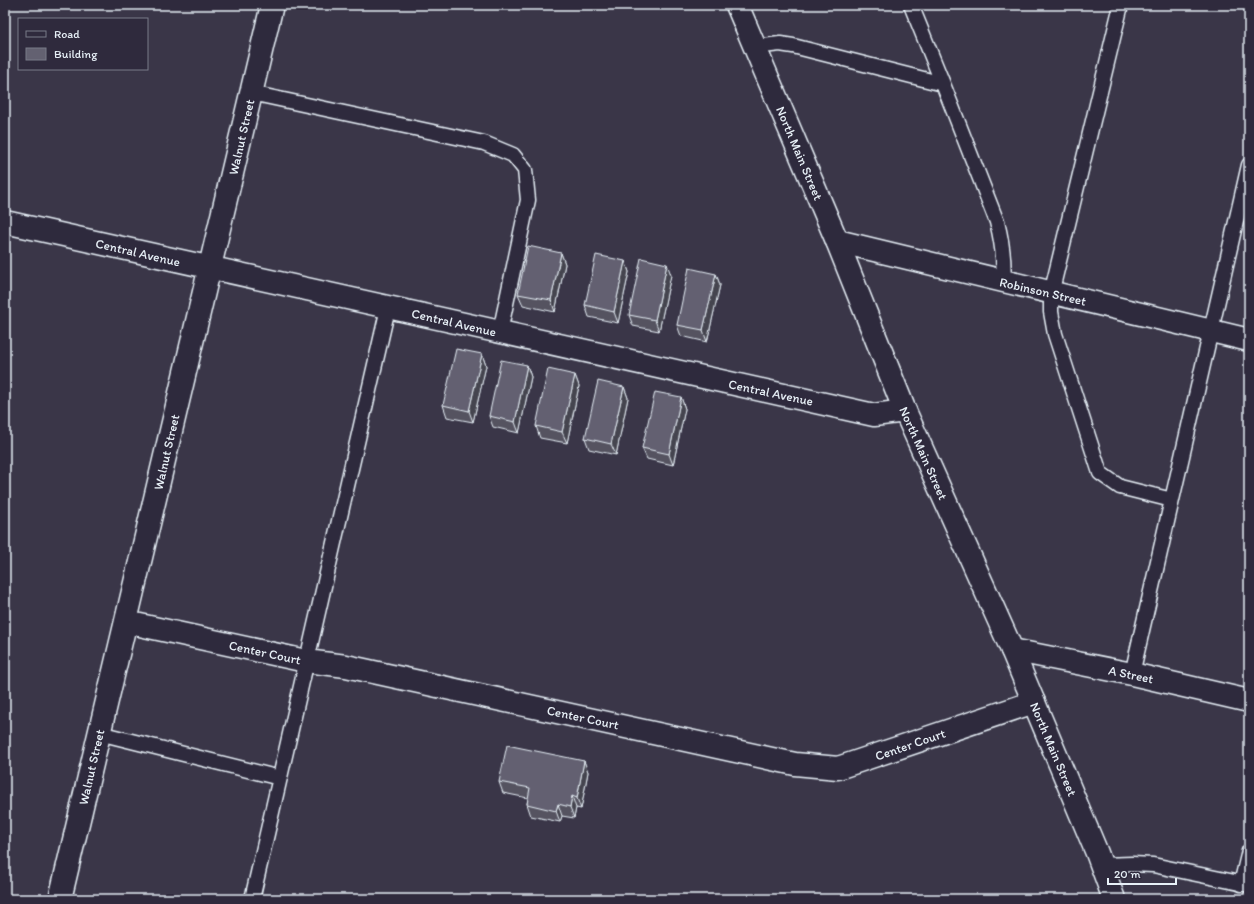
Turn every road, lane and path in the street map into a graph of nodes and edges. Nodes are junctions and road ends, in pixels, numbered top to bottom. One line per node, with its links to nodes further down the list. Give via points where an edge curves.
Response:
1 (272, 5): 7 (street, Walnut Street)
2 (737, 5): 5 (street, North Main Street)
3 (911, 5): 6 (lane)
4 (1121, 5): 13 (lane)
5 (755, 47): 6 (lane, via 780,44 793,46); 10 (street, North Main Street)
6 (943, 84): 12 (lane, via 997,222 1002,243)
7 (251, 93): 11 (street, Walnut Street); 16 (lane, via 484,143 513,155 525,170 528,200)
8 (1249, 164): 15 (lane)
9 (5, 222): 11 (street, Central Avenue)
10 (837, 241): 12 (street, Robinson Street); 18 (street, North Main Street)
11 (210, 268): 14 (street, Central Avenue); 20 (street, Walnut Street)
12 (1003, 282): 13 (street, Robinson Street)
13 (1051, 294): 15 (street, Robinson Street); 19 (lane, via 1055,334 1100,473 1120,487)
14 (388, 308): 16 (street, Central Avenue); 22 (lane)
15 (1210, 331): 17 (street, Robinson Street); 19 (lane)
16 (500, 332): 18 (street, Central Avenue, via 874,415)
17 (1249, 340)
18 (905, 411): 21 (street, North Main Street)
19 (1172, 500): 23 (lane)
20 (126, 622): 22 (street, Center Court); 26 (street, Walnut Street)
21 (1012, 650): 23 (street, A Street); 25 (street, North Main Street)
22 (306, 661): 25 (street, Center Court, via 346,666 795,764 838,768); 27 (lane)
23 (1132, 674): 24 (street, A Street)
24 (1249, 701)
25 (1034, 702): 29 (street, North Main Street)
26 (99, 733): 27 (lane); 31 (street, Walnut Street)
27 (280, 778): 32 (lane)
28 (1249, 851): 30 (lane)
29 (1102, 865): 30 (lane, via 1153,865); 33 (street, North Main Street)
30 (1245, 885)
31 (60, 899)
32 (252, 899)
33 (1114, 899)

